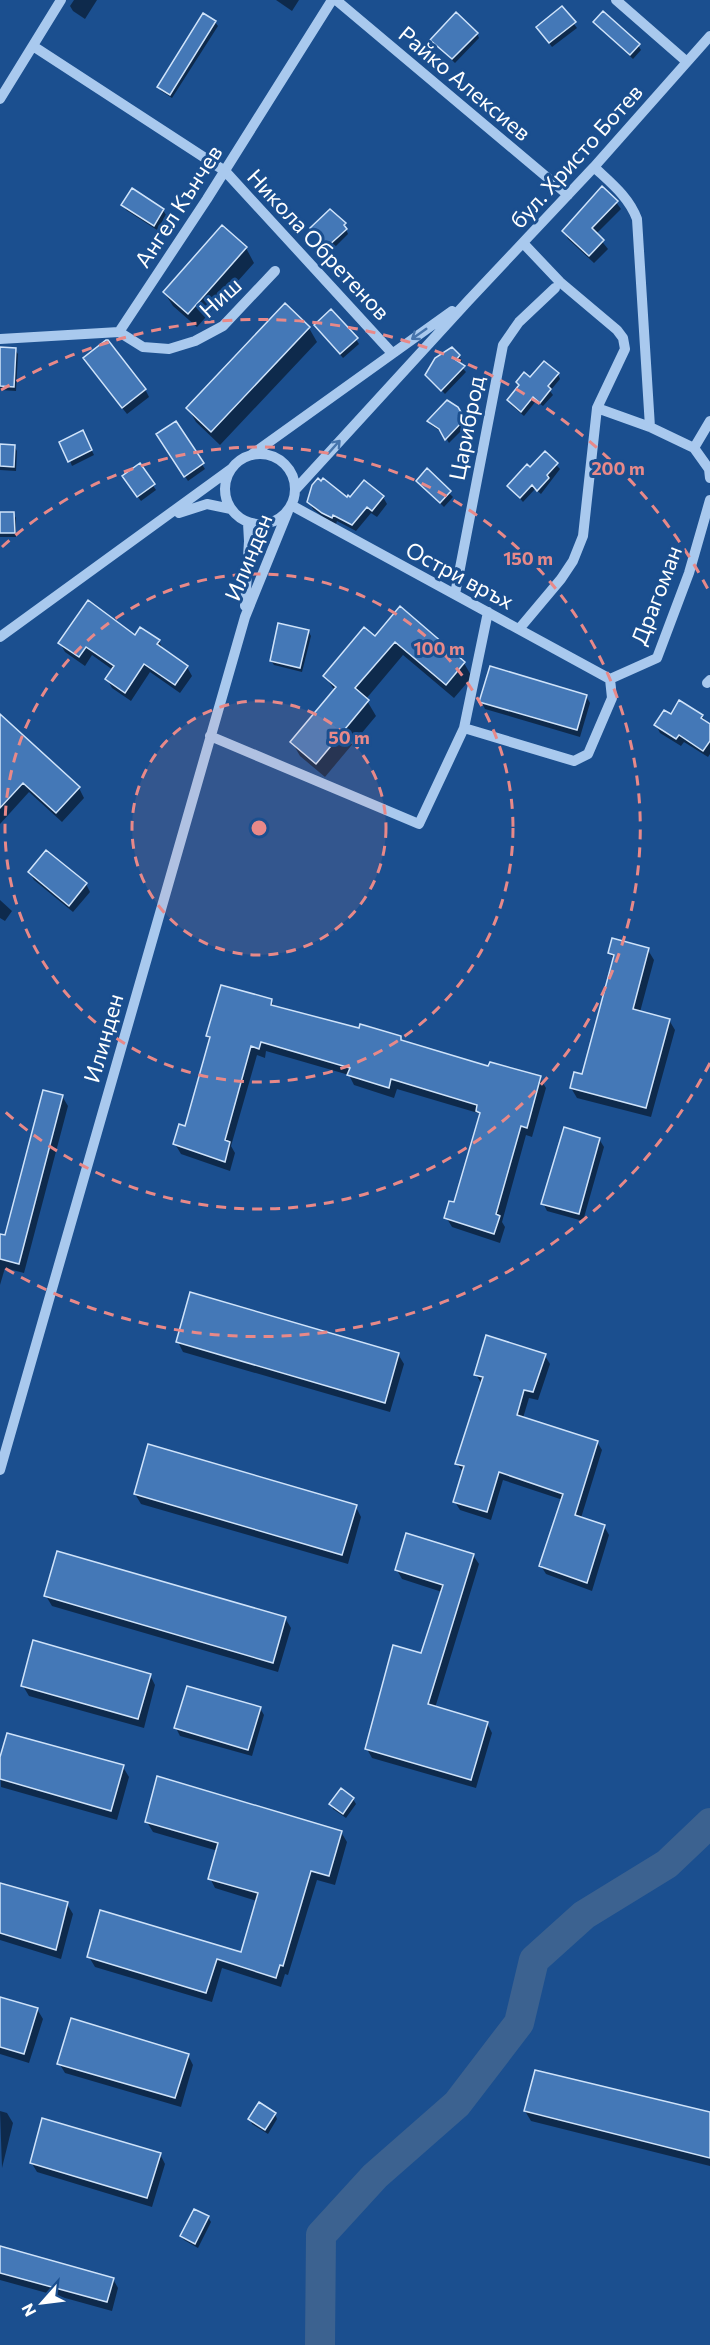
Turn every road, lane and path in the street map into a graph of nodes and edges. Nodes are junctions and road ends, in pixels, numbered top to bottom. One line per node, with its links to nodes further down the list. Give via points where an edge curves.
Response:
1 (61, 0): 5 (street)
2 (334, 0): 9 (street, Ангел Кънчев); 10 (street, Райко Алексиев)
3 (616, 0): 6 (street)
4 (710, 36): 6 (street, бул. Христо Ботев)
5 (33, 46): 7 (street); 9 (street, Никола Обретенов)
6 (687, 62): 8 (street, бул. Христо Ботев)
7 (0, 99)
8 (594, 167): 10 (street, бул. Христо Ботев); 20 (street, via 623,195 637,219)
9 (225, 171): 15 (street, Ангел Кънчев); 17 (street, Никола Обретенов)
10 (568, 195): 11 (street, бул. Христо Ботев)
11 (523, 243): 14 (street, бул. Христо Ботев); 18 (street, via 623,338 625,349)
12 (275, 271): 15 (street, Ниш, via 223,326 195,342 169,348 142,347)
13 (555, 288): 31 (street, Цариброд, via 519,322 503,345)
14 (468, 301): 17 (street, бул. Христо Ботев, one-way to 17); 25 (street, бул. Христо Ботев, one-way to 14)
15 (119, 332): 16 (street)
16 (0, 339)
17 (392, 353): 22 (street, бул. Христо Ботев)
18 (597, 408): 20 (street); 34 (street, via 583,536 561,579)
19 (710, 421): 21 (street)
20 (650, 427): 21 (street)
21 (693, 448): 24 (street, via 709,469)
22 (251, 455): 23 (street); 25 (street, via 267,455 281,462 291,475)
23 (231, 469): 28 (street, via 225,489); 29 (street)
24 (710, 478)
25 (295, 490): 27 (street)
26 (710, 500): 36 (street, Драгоман, via 689,573 657,658)
27 (289, 508): 30 (street, via 270,523); 31 (street, Остри връх); 33 (street, Илинден)
28 (231, 509): 29 (street, via 207,504); 30 (street)
29 (165, 519): 35 (street)
30 (248, 522): 33 (street, Илинден)
31 (455, 594): 32 (street, Остри връх)
32 (488, 612): 34 (street, Остри връх); 37 (street)
33 (245, 617): 38 (street, Илинден)
34 (519, 629): 36 (street, Остри връх)
35 (0, 637)
36 (610, 679): 37 (street, via 612,698 588,754 574,761)
37 (464, 728): 38 (street, via 418,824)
38 (210, 736): 39 (street, Илинден)
39 (0, 1470)

